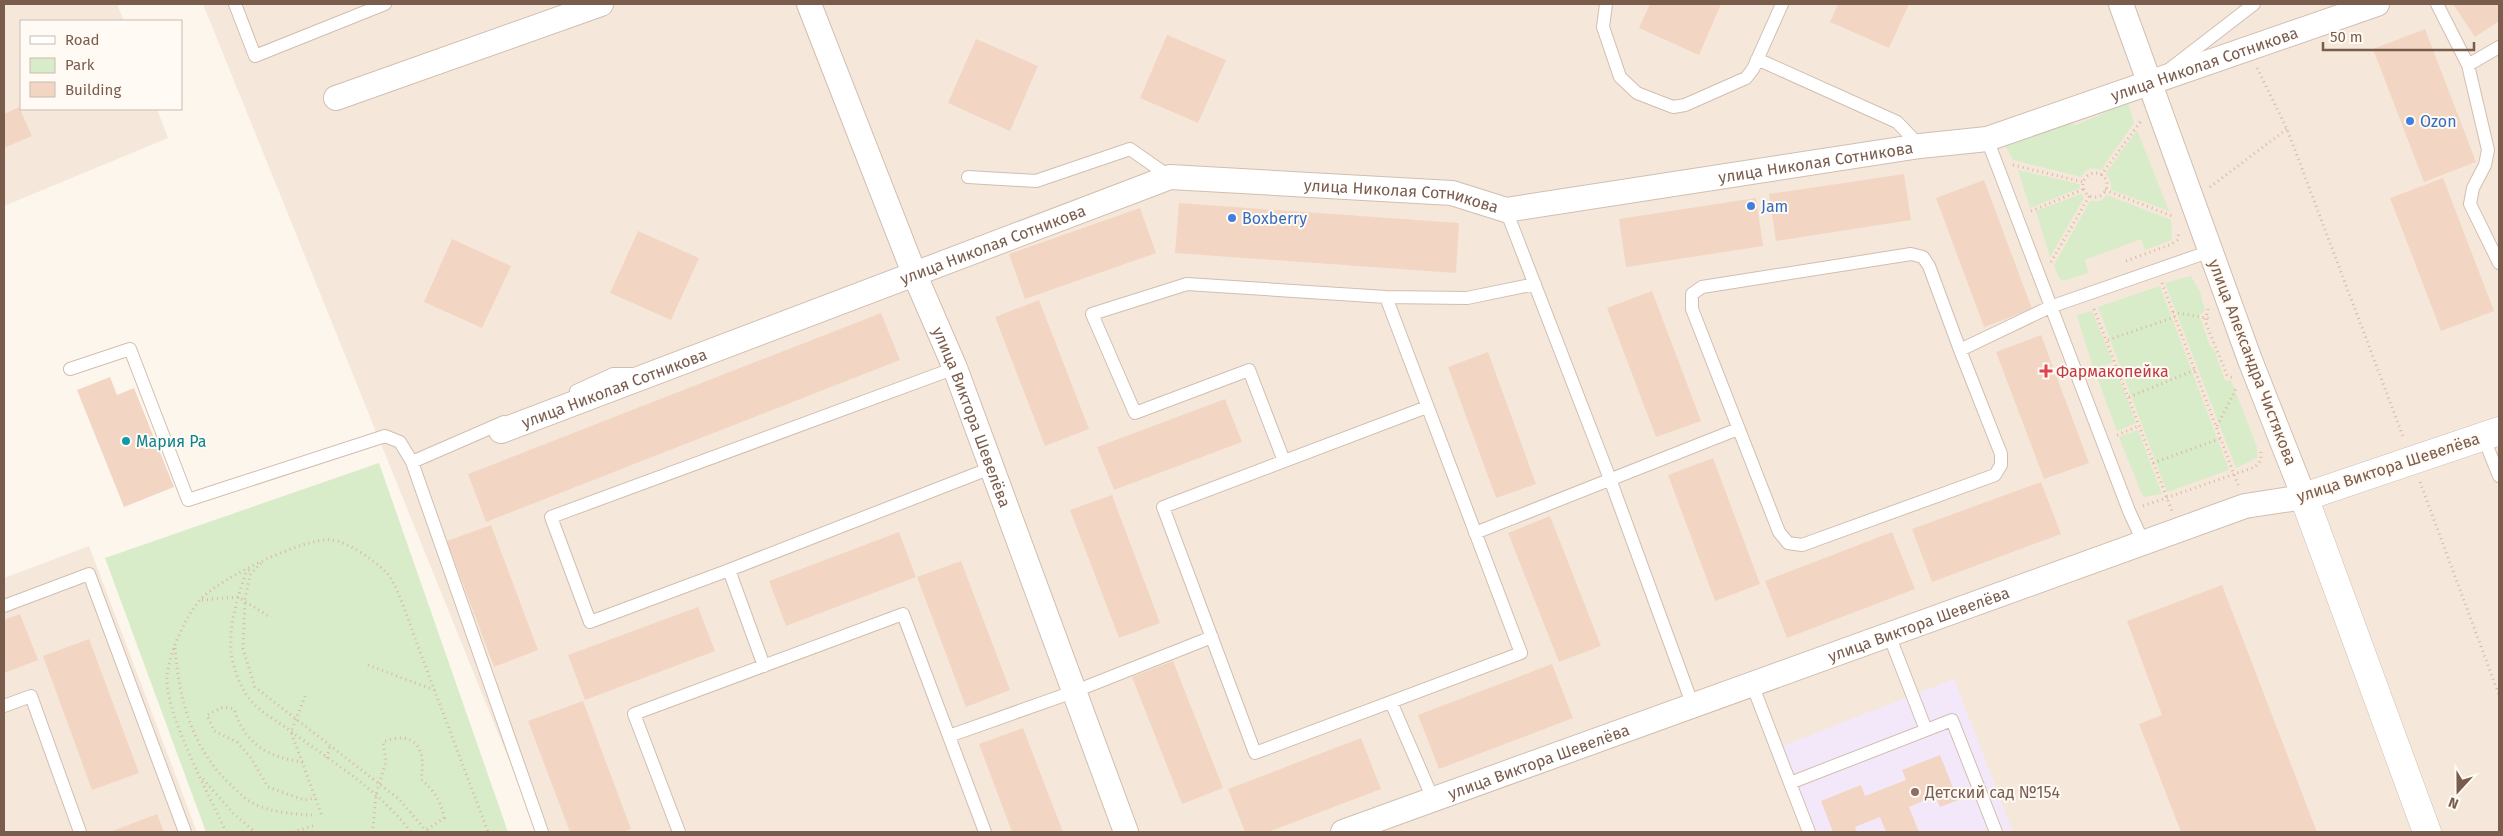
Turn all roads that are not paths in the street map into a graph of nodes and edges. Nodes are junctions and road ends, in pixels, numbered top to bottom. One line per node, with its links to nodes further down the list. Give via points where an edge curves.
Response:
1 (235, 4): 2 (lane, via 255,56)
2 (385, 4)
3 (601, 4): 15 (street)
4 (809, 4): 23 (street, улица Виктора Шевелёва)
5 (1606, 4): 12 (lane, via 1603,27 1620,77 1637,93 1663,105 1685,105 1743,81)
6 (1782, 4): 12 (lane)
7 (2121, 4): 14 (street, улица Александра Чистякова)
8 (2254, 4): 14 (lane)
9 (2377, 4): 14 (street, улица Николая Сотникова, via 2247,49)
10 (2437, 4): 13 (lane)
11 (2499, 47): 13 (lane)
12 (1757, 59): 16 (lane, via 1897,122)
13 (2468, 65): 22 (lane, via 2488,150 2470,204)
14 (2146, 91): 17 (street, улица Николая Сотникова); 21 (street, улица Александра Чистякова)
15 (336, 98)
16 (1920, 146): 17 (street, улица Николая Сотникова); 20 (street, улица Николая Сотникова)
17 (1991, 150): 26 (lane)
18 (968, 178): 19 (lane, via 1036,180 1130,149)
19 (1170, 178): 20 (street, улица Николая Сотникова, via 1452,193); 23 (street, улица Николая Сотникова)
20 (1506, 210): 24 (lane)
21 (2210, 251): 26 (lane); 40 (street, улица Александра Чистякова)
22 (2499, 263)
23 (914, 273): 28 (street, улица Виктора Шевелёва); 30 (street, улица Николая Сотникова)
24 (1535, 284): 25 (lane, via 1467,298); 39 (lane)
25 (1386, 297): 31 (lane); 35 (lane, via 1187,284 1092,314 1135,414 1250,370)
26 (2050, 307): 27 (lane); 42 (lane)
27 (1960, 350): 32 (lane, via 2001,454 2001,465 1995,475 1802,545 1788,542 1779,532); 32 (lane, via 1924,257 1911,254 1702,287 1692,294 1692,309)
28 (955, 368): 37 (street, улица Виктора Шевелёва); 43 (lane, via 551,517 590,622)
29 (70, 369): 36 (lane, via 130,349 188,500 385,436 400,442)
30 (655, 374): 33 (street, улица Николая Сотникова); 36 (lane, via 613,374)
31 (1428, 407): 35 (lane); 41 (lane)
32 (1738, 429): 39 (lane)
33 (501, 431)
34 (2491, 434): 38 (lane); 40 (street, улица Виктора Шевелёва)
35 (1284, 461): 46 (lane, via 1162,507)
36 (412, 462): 60 (lane)
37 (991, 468): 43 (lane); 49 (street, улица Виктора Шевелёва)
38 (2499, 476)
39 (1610, 480): 41 (lane); 52 (lane)
40 (2304, 497): 42 (street, улица Виктора Шевелёва, via 2245,506); 57 (street, улица Александра Чистякова)
41 (1475, 533): 50 (lane, via 1521,653)
42 (2144, 544): 45 (street, улица Виктора Шевелёва)
43 (729, 570): 47 (lane)
44 (4, 606): 59 (lane, via 90,574)
45 (1889, 635): 48 (street, улица Виктора Шевелёва); 53 (lane)
46 (1212, 637): 49 (lane); 50 (lane, via 1256,753)
47 (764, 666): 54 (lane, via 903,614); 61 (lane, via 634,714)
48 (1752, 684): 52 (street, улица Виктора Шевелёва); 55 (lane)
49 (1073, 692): 54 (lane); 63 (street, улица Виктора Шевелёва)
50 (1391, 702): 56 (lane)
51 (4, 706): 58 (lane, via 31,696)
52 (1693, 706): 56 (street, улица Виктора Шевелёва)
53 (1926, 730): 55 (lane); 66 (lane, via 1952,720)
54 (948, 736): 62 (lane)
55 (1790, 783): 65 (lane)
56 (1433, 799): 64 (street, улица Виктора Шевелёва)
57 (2421, 830)
58 (80, 832)
59 (185, 832)
60 (542, 832)
61 (679, 832)
62 (984, 832)
63 (1126, 832)
64 (1343, 832)
65 (1809, 832)
66 (1996, 832)

